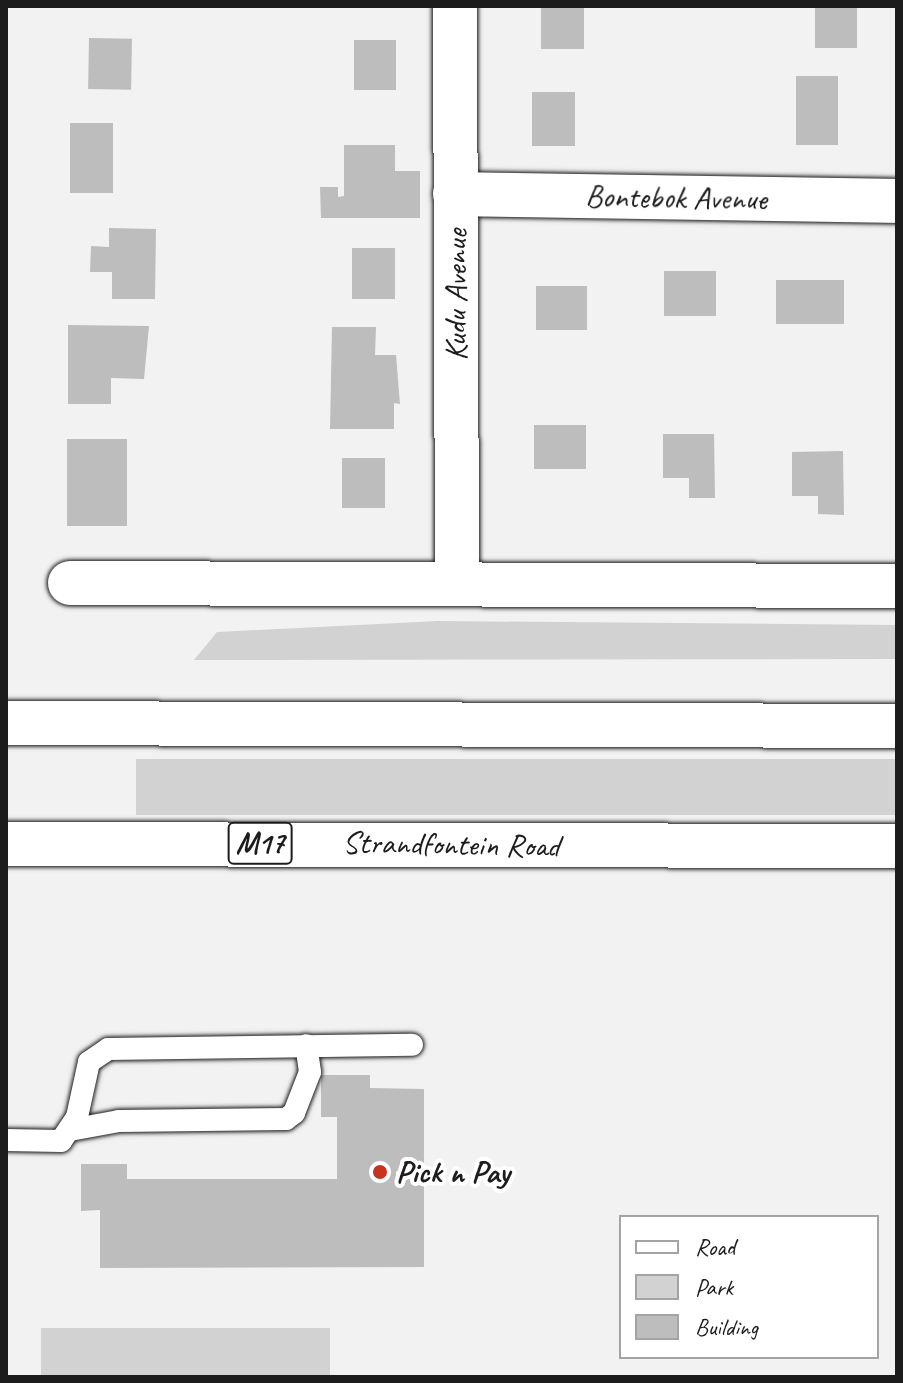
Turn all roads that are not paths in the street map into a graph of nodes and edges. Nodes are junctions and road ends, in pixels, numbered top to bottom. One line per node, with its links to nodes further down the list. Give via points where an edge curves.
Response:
1 (455, 6): 2 (street, Kudu Avenue)
2 (455, 194): 3 (street, Bontebok Avenue); 5 (street, Kudu Avenue)
3 (897, 201)
4 (70, 583): 5 (street)
5 (457, 583): 6 (street)
6 (897, 586)
7 (6, 723): 8 (street)
8 (897, 726)
9 (6, 844): 10 (street, Strandfontein Road / M17)
10 (897, 846)
11 (306, 1045): 12 (lane); 13 (lane, via 108,1049 89,1062); 13 (lane, via 310,1072 294,1113 286,1119 119,1121)
12 (412, 1045)
13 (70, 1130): 14 (lane, via 61,1141)
14 (6, 1140)

